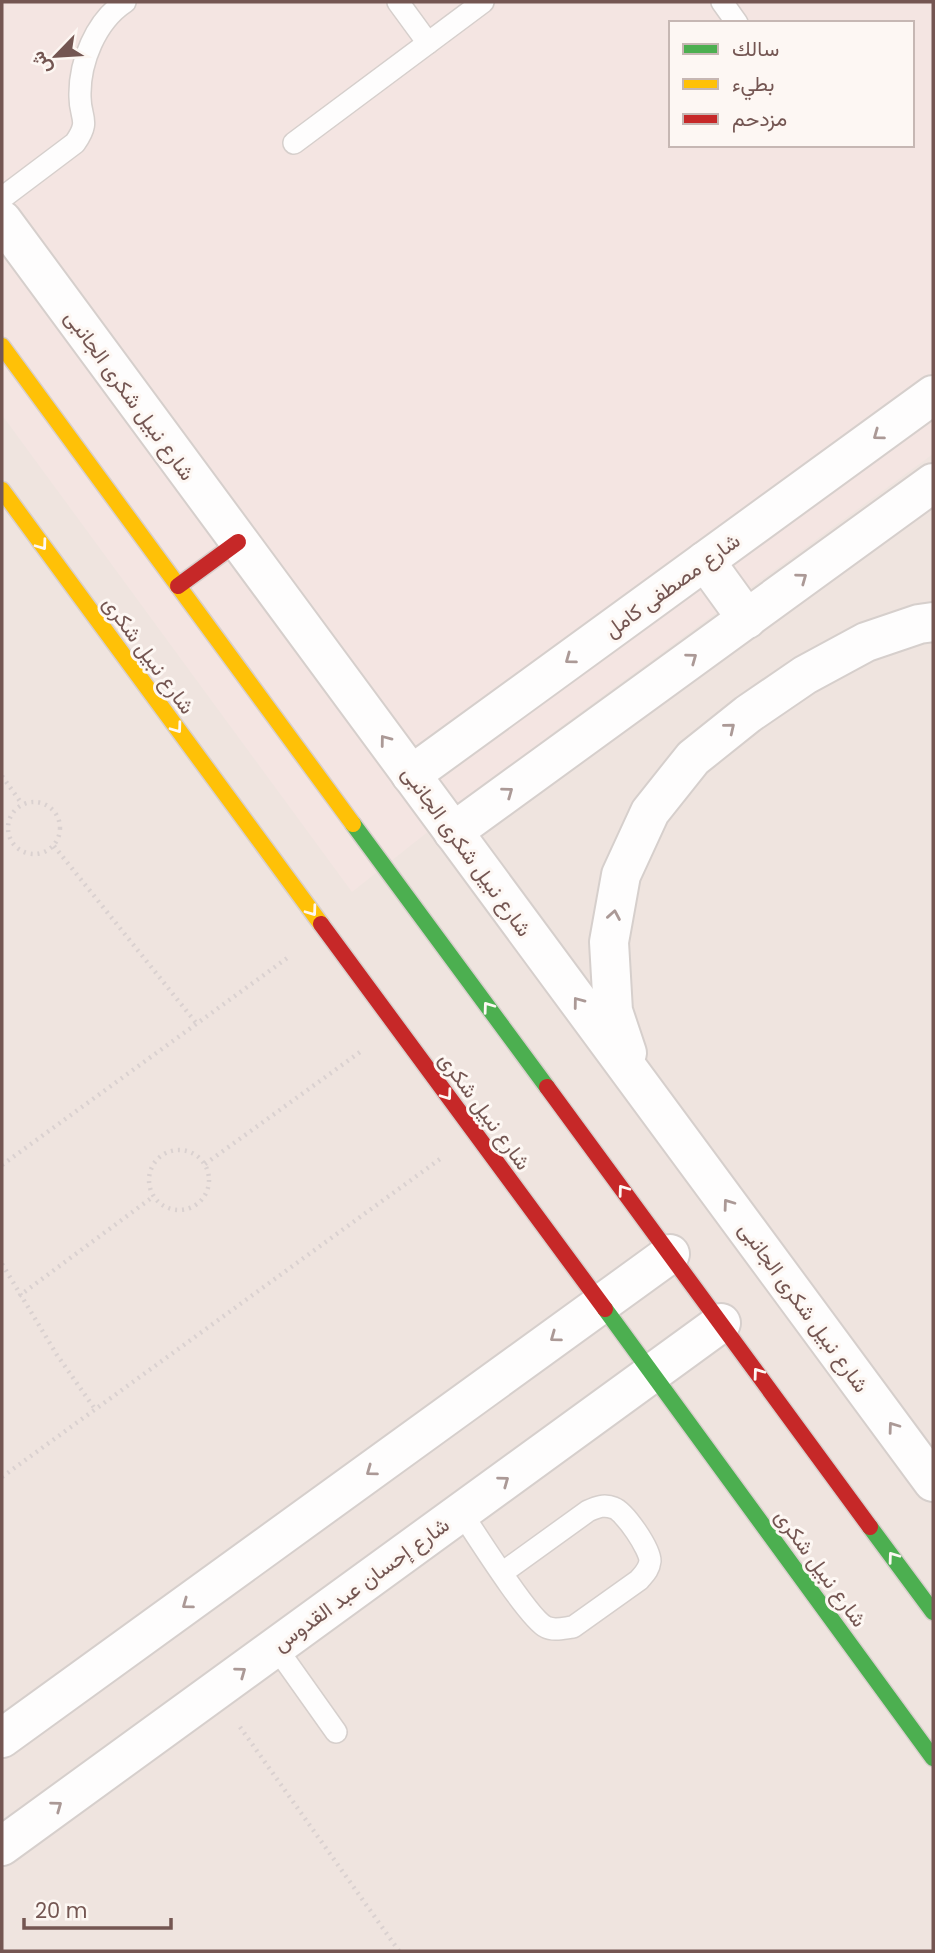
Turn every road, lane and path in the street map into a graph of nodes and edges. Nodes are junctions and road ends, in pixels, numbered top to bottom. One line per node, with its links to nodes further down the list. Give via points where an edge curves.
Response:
1 (125, 2): 8 (lane, via 100,27 81,74 82,133)
2 (398, 2): 6 (lane)
3 (483, 2): 6 (lane)
4 (722, 2): 5 (lane)
5 (736, 21)
6 (428, 43): 7 (lane)
7 (294, 143)
8 (2, 198)
9 (2, 220): 14 (street, شارع نبيل شكرى الجانبى)
10 (2, 346): 16 (street)
11 (933, 395): 15 (street, شارع مصطفى كامل, one-way to 15)
12 (933, 482): 17 (street, one-way to 12)
13 (2, 491): 24 (street, شارع نبيل شكرى, one-way to 24)
14 (238, 542): 16 (street); 19 (street, شارع نبيل شكرى الجانبى, one-way to 14)
15 (705, 561): 17 (street); 19 (street, شارع مصطفى كامل, one-way to 19)
16 (178, 586): 32 (street, one-way to 16)
17 (747, 619): 22 (street, one-way to 17)
18 (933, 622): 27 (street, one-way to 18, via 613,1011 609,942 621,874 650,812 694,758 782,690 866,642)
19 (411, 775): 22 (street, شارع نبيل شكرى الجانبى)
20 (2, 776): 21 (path)
21 (22, 804): 23 (path, via 34,801 56,812 60,835); 23 (path, via 8,822 13,844 33,855)
22 (453, 832): 27 (street, شارع نبيل شكرى الجانبى, one-way to 22)
23 (54, 846): 25 (path)
24 (326, 930): 25 (path); 26 (street, شارع نبيل شكرى)
25 (197, 1024): 30 (path)
26 (396, 1026): 28 (street, شارع نبيل شكرى, one-way to 28); 29 (path)
27 (635, 1078): 40 (street, شارع نبيل شكرى الجانبى, one-way to 27)
28 (475, 1133): 35 (street, شارع نبيل شكرى); 38 (path)
29 (205, 1164): 31 (path, via 208,1190 188,1209 162,1205); 31 (path, via 183,1150 158,1158 150,1169)
30 (2, 1165)
31 (154, 1196): 34 (path)
32 (670, 1254): 35 (street); 36 (street)
33 (2, 1264): 34 (path)
34 (19, 1296): 38 (path)
35 (601, 1303): 37 (street, شارع نبيل شكرى); 47 (street, one-way to 47)
36 (721, 1323): 37 (street, شارع إحسان عبد القدوس); 43 (street, one-way to 36)
37 (652, 1373): 41 (street, شارع إحسان عبد القدوس, one-way to 37); 48 (street, شارع نبيل شكرى)
38 (96, 1409): 39 (path)
39 (2, 1477)
40 (933, 1482)
41 (461, 1512): 42 (lane); 44 (street, شارع إحسان عبد القدوس)
42 (502, 1573): 42 (lane, via 536,1620 547,1628 560,1629 573,1627 639,1580 650,1561 625,1517 615,1508 601,1505)
43 (933, 1612)
44 (275, 1646): 45 (street, شارع إحسان عبد القدوس, one-way to 44); 46 (lane)
45 (214, 1691): 49 (street, شارع إحسان عبد القدوس, one-way to 45); 50 (path)
46 (336, 1732)
47 (2, 1738)
48 (933, 1758)
49 (2, 1846)
50 (399, 1951)

